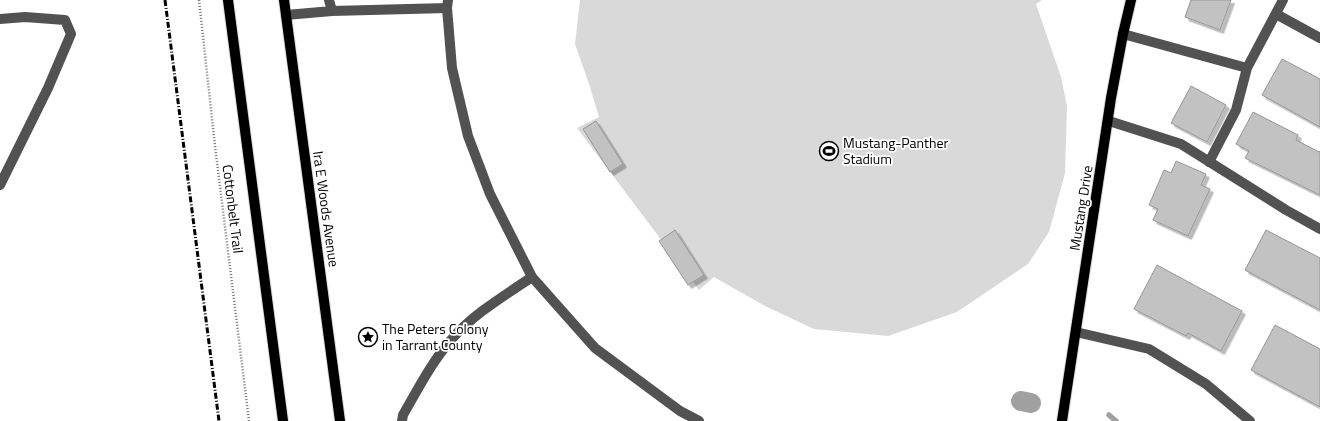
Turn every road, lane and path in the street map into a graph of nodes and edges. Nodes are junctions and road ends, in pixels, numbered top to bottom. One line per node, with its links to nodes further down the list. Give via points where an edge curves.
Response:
1 (199, 0): 21 (path, Cottonbelt Trail)
2 (228, 0): 22 (main road)
3 (284, 0): 10 (main road, Ira E Woods Avenue)
4 (329, 0): 8 (lane)
5 (1132, 0): 12 (main road, Mustang Drive)
6 (1283, 0): 9 (lane)
7 (447, 4): 8 (lane); 19 (lane, via 452,68 468,136 490,194)
8 (332, 11): 10 (lane)
9 (1276, 14): 13 (lane); 14 (lane)
10 (286, 15): 23 (main road, Ira E Woods Avenue)
11 (0, 20): 17 (lane, via 25,17 65,20 70,34 48,88)
12 (1123, 34): 14 (lane); 15 (main road, Mustang Drive)
13 (1320, 38)
14 (1246, 68): 16 (lane, via 1236,110)
15 (1109, 122): 16 (lane, via 1181,144); 20 (main road, Mustang Drive)
16 (1210, 162): 18 (lane)
17 (0, 185)
18 (1320, 229)
19 (532, 276): 24 (lane, via 484,309 451,340 430,367); 25 (lane, via 595,348 680,411)
20 (1076, 332): 26 (main road, Mustang Drive); 27 (lane, via 1149,349 1206,384)
21 (249, 421)
22 (283, 421)
23 (340, 421)
24 (402, 421)
25 (699, 421)
26 (1062, 421)
27 (1250, 421)

